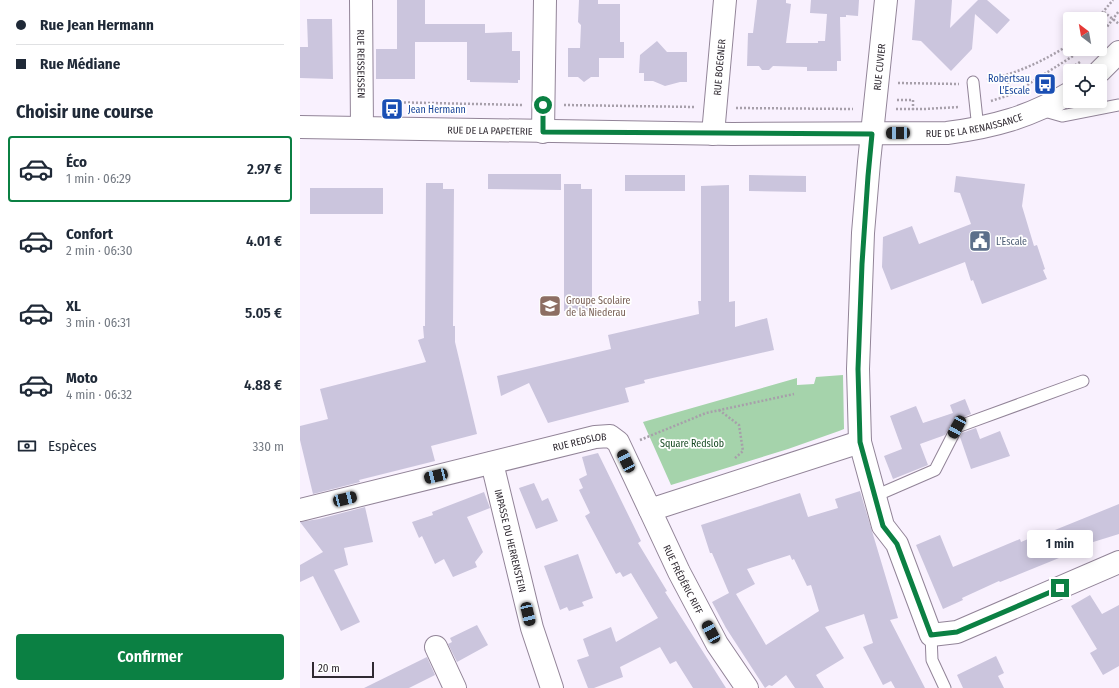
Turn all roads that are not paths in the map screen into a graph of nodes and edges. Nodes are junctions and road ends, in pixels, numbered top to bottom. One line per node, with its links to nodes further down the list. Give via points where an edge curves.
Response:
1 (361, 0): 12 (street, RUE REISSEISSEN)
2 (545, 0): 14 (street)
3 (725, 0): 15 (street, RUE BOEGNER)
4 (886, 0): 16 (street, RUE CUVIER)
5 (1119, 52): 6 (street)
6 (1107, 64)
7 (973, 82): 13 (lane)
8 (1063, 97): 10 (street, RUE DE LA RENAISSANCE)
9 (1119, 105): 10 (lane, via 1062,116)
10 (1038, 109): 13 (street, RUE DE LA RENAISSANCE, via 1011,121)
11 (300, 127): 12 (street, RUE DE LA PAPETERIE)
12 (362, 128): 14 (street, RUE DE LA PAPETERIE)
13 (978, 129): 16 (street, RUE DE LA RENAISSANCE, via 947,133)
14 (543, 132): 15 (street, RUE DE LA PAPETERIE)
15 (713, 134): 16 (street, RUE DE LA PAPETERIE)
16 (872, 134): 18 (street, RUE CUVIER, via 863,234 858,369)
17 (1083, 381): 20 (lane, via 957,427 935,470)
18 (860, 442): 20 (street, RUE CUVIER); 22 (street)
19 (492, 463): 21 (street, RUE REDSLOB); 22 (street, RUE REDSLOB, via 595,437 610,436 618,442); 27 (street, IMPASSE DU HERRENSTEIN, via 532,628)
20 (874, 496): 24 (street, RUE CUVIER, via 883,526 897,544)
21 (300, 510)
22 (650, 510): 28 (street, RUE FRÉDÉRIC RIFF, via 717,644)
23 (1119, 562): 24 (street, via 957,632)
24 (931, 635): 29 (lane, via 932,660)
25 (436, 647): 26 (street)
26 (455, 688)
27 (552, 688)
28 (747, 688)
29 (945, 688)

